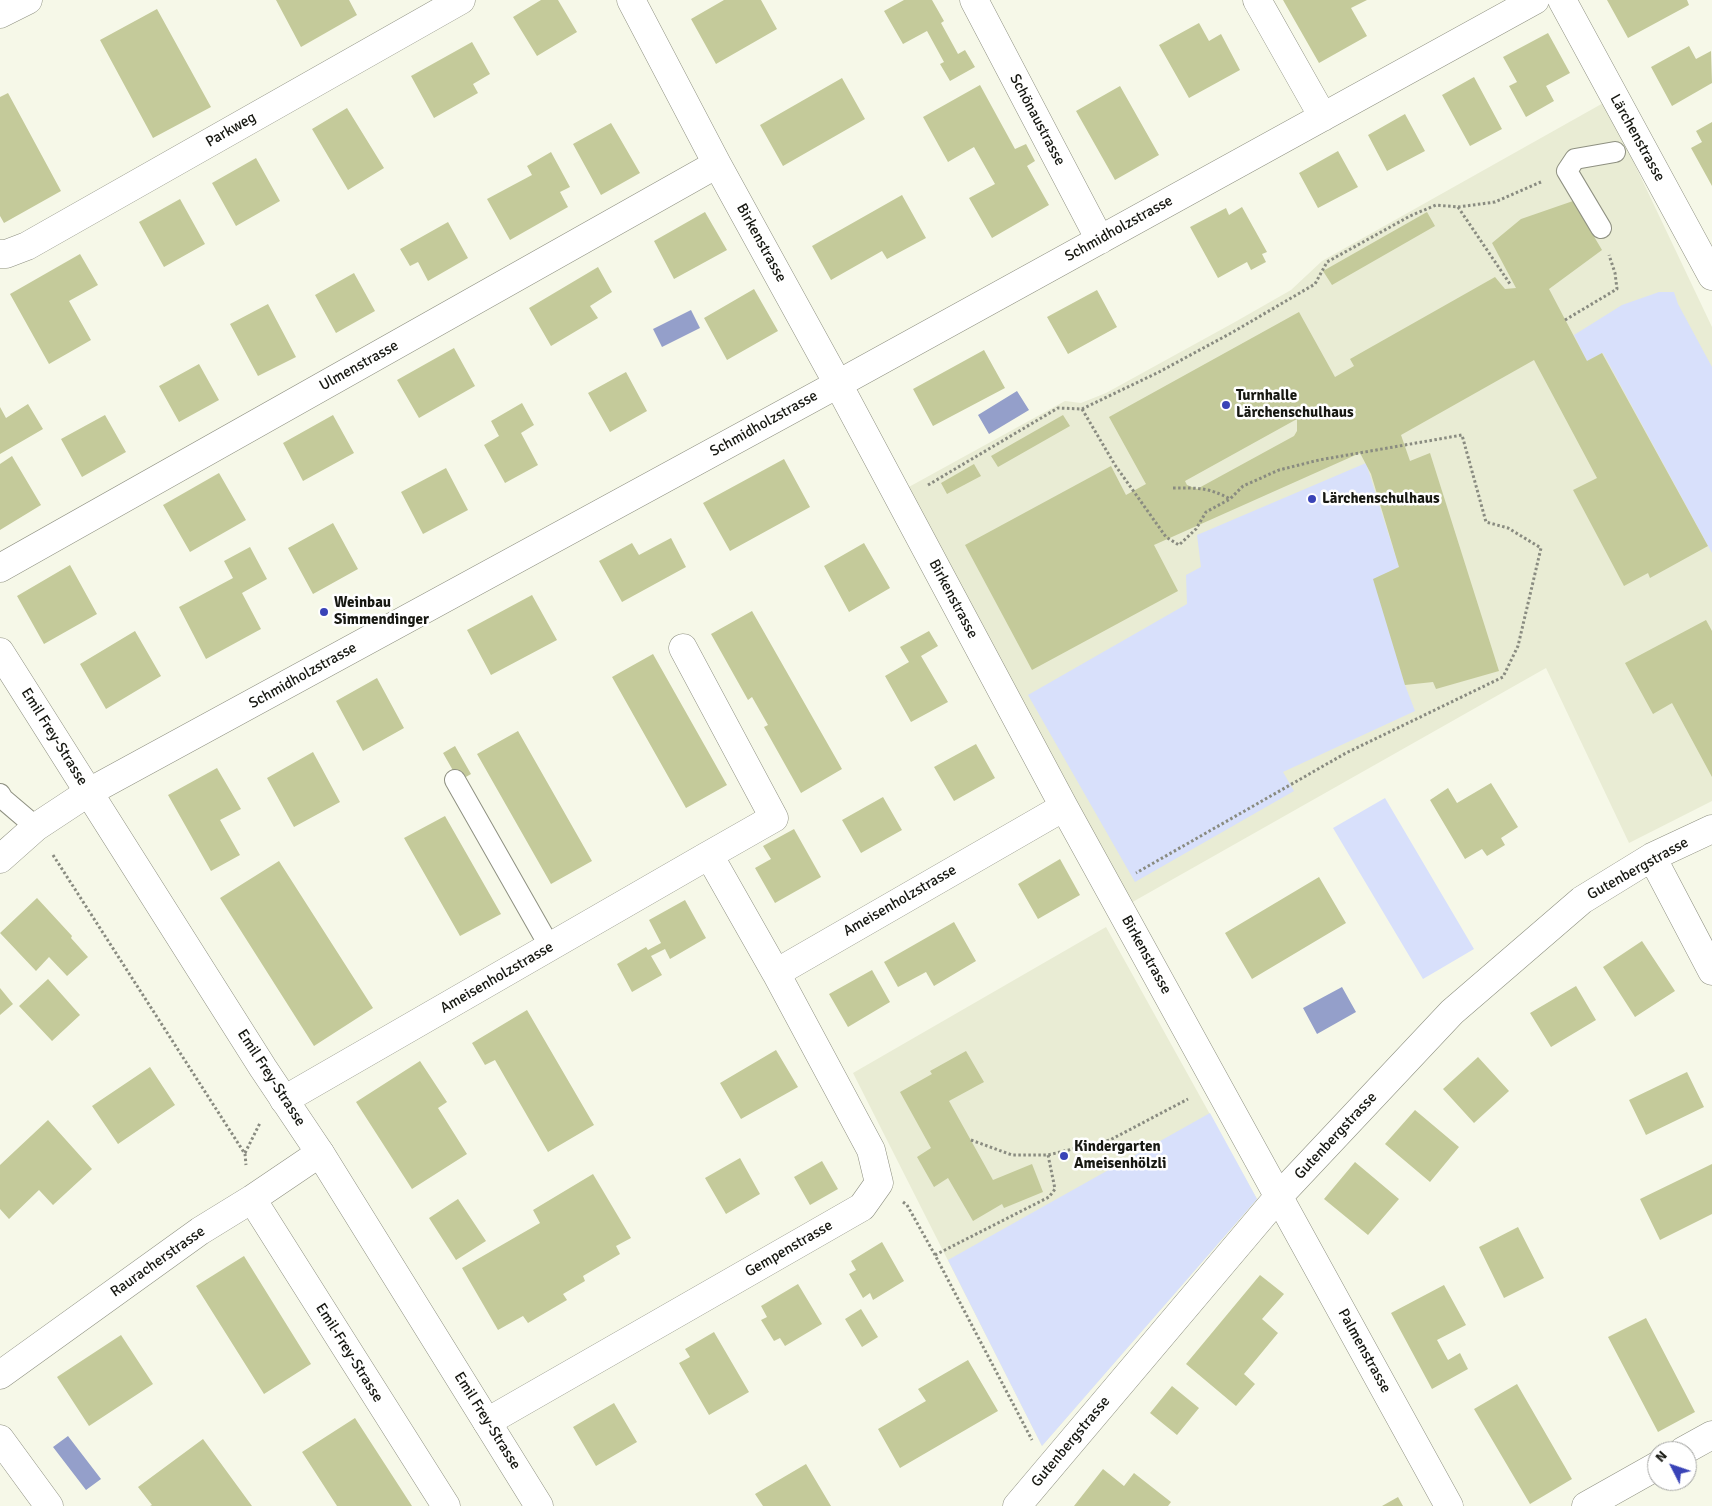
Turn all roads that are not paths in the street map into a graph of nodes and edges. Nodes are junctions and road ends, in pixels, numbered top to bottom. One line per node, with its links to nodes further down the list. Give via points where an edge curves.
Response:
1 (28, 0): 8 (street)
2 (461, 0): 14 (street, Parkweg, via 27,246)
3 (631, 0): 11 (street, Birkenstrasse)
4 (974, 0): 13 (street, Schönaustrasse)
5 (1257, 0): 9 (street)
6 (1535, 0): 9 (street, Schmidholzstrasse)
7 (1562, 0): 15 (street, Lärchenstrasse)
8 (0, 14)
9 (1323, 117): 13 (street, Schmidholzstrasse)
10 (1615, 152): 12 (lane, via 1575,159 1567,171)
11 (717, 164): 16 (street, Birkenstrasse); 17 (street, Ulmenstrasse)
12 (1601, 228)
13 (1100, 240): 16 (street, Schmidholzstrasse)
14 (0, 254)
15 (1712, 276)
16 (838, 384): 21 (street, Schmidholzstrasse); 23 (street, Birkenstrasse)
17 (0, 568)
18 (683, 648): 26 (street, Ameisenholzstrasse, via 774,818)
19 (0, 652): 21 (street, Emil Frey-Strasse)
20 (455, 780): 29 (lane)
21 (89, 792): 24 (street, Schmidholzstrasse); 32 (street, Emil Frey-Strasse)
22 (0, 794): 24 (lane)
23 (1064, 807): 31 (street, Ameisenholzstrasse); 34 (street, Birkenstrasse)
24 (36, 827): 28 (street, Schmidholzstrasse)
25 (1712, 829): 27 (street, Gutenbergstrasse)
26 (709, 855): 29 (street, Ameisenholzstrasse); 31 (street)
27 (1652, 857): 30 (street); 34 (street, Gutenbergstrasse, via 1582,900 1452,1012)
28 (0, 859)
29 (550, 947): 32 (street, Ameisenholzstrasse)
30 (1712, 971)
31 (776, 973): 37 (street, Gempenstrasse, via 871,1150 879,1183 862,1208)
32 (284, 1100): 33 (street, Emil Frey-Strasse)
33 (320, 1153): 35 (street, Rauracherstrasse); 37 (street, Emil Frey-Strasse)
34 (1279, 1196): 45 (street, Gutenbergstrasse); 46 (street, Palmenstrasse)
35 (252, 1199): 36 (street, Rauracherstrasse, via 200,1231); 43 (street, Emil-Frey-Strasse)
36 (0, 1375)
37 (487, 1422): 44 (street, Emil Frey-Strasse)
38 (1712, 1435): 40 (street)
39 (0, 1439): 42 (street)
40 (1697, 1443)
41 (1647, 1472): 47 (street)
42 (49, 1506)
43 (446, 1506)
44 (539, 1506)
45 (1016, 1506)
46 (1449, 1506)
47 (1586, 1506)

